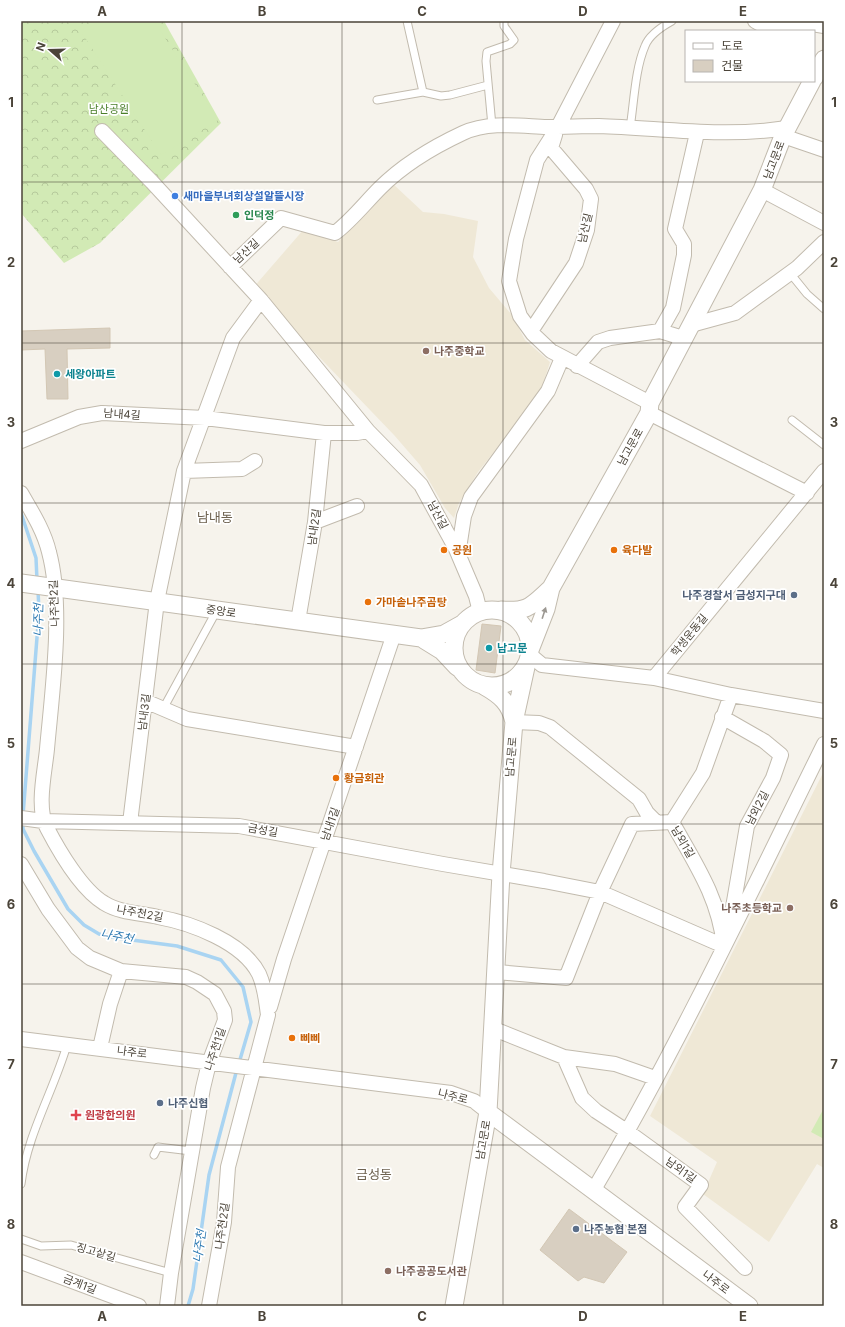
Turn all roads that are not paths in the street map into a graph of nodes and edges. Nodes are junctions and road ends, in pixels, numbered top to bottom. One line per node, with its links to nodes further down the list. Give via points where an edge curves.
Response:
1 (407, 21): 11 (lane)
2 (504, 21): 10 (lane, via 504,26 514,40 510,44 487,52)
3 (613, 21): 14 (street, 남산길)
4 (672, 21): 15 (lane, via 661,27 646,44)
5 (755, 21): 6 (street, via 768,28 806,23)
6 (824, 26)
7 (824, 59): 8 (street)
8 (815, 76)
9 (811, 82): 17 (street, 남고문로)
10 (488, 85): 11 (lane, via 441,96); 13 (lane)
11 (423, 92): 12 (lane)
12 (377, 100)
13 (492, 126): 14 (street, 남산길); 23 (street, 남산길, via 464,132 405,165 335,233 281,218)
14 (558, 127): 15 (street, 남산길); 27 (street, 남산길, via 536,160 516,239 509,281 520,316); 27 (street, 남산길, via 551,148 586,189 591,199 587,230 576,263)
15 (630, 128): 18 (street, 남산길)
16 (102, 131): 23 (street)
17 (785, 132): 18 (street, 남산길); 19 (street); 20 (street, 남고문로)
18 (697, 133): 28 (street, via 676,229 684,244 683,262 673,308)
19 (824, 150)
20 (762, 190): 21 (street); 29 (street, 남고문로)
21 (824, 223)
22 (824, 242): 24 (street)
23 (230, 267): 25 (street, 남산길)
24 (790, 273): 26 (lane, via 807,294); 29 (street, via 735,312)
25 (261, 300): 33 (street, via 233,338); 35 (street, 남산길)
26 (824, 309)
27 (531, 331): 30 (street, 남산길)
28 (660, 331): 29 (street); 31 (street, via 598,342)
29 (687, 331): 32 (street, 남고문로)
30 (562, 358): 31 (street, 남산길); 46 (street, 남산길, via 548,391 471,497)
31 (577, 366): 32 (street, 남산길)
32 (650, 408): 43 (street); 49 (street, 남고문로)
33 (205, 418): 36 (street, 남내4길); 37 (street, 남내4길, via 94,413 79,416); 40 (street)
34 (792, 420): 38 (lane)
35 (368, 431): 36 (street, 남내4길); 46 (street, 남산길, via 421,485)
36 (324, 433): 45 (street, 남내2길)
37 (21, 441)
38 (824, 445)
39 (255, 461): 40 (street, via 242,469)
40 (184, 471): 50 (street)
41 (824, 471): 43 (street, 학생운동길)
42 (21, 493): 48 (street, 나주천2길, via 40,527 49,550)
43 (807, 493): 59 (street, 학생운동길)
44 (357, 506): 45 (street)
45 (315, 522): 53 (street, 남내2길)
46 (456, 549): 52 (street, 남산길, via 476,596)
47 (21, 583): 48 (street, 중앙로)
48 (52, 587): 50 (street, 중앙로); 70 (street, 나주천2길, via 56,621 52,698 42,800)
49 (551, 588): 52 (street, via 527,609); 57 (street, one-way to 49)
50 (157, 601): 51 (street, 중앙로); 62 (street, 남내3길)
51 (218, 610): 53 (street, 중앙로); 63 (lane, 남내3길)
52 (488, 611): 54 (street, via 471,616); 57 (street, via 509,613 519,621 530,642)
53 (298, 621): 55 (street, 중앙로)
54 (462, 624): 56 (street, via 444,634); 58 (street, via 456,636 454,649 456,662)
55 (394, 634): 56 (street, 중앙로); 68 (street, 남내1길)
56 (421, 638): 58 (street, via 450,657)
57 (528, 657): 59 (street, via 542,665); 60 (street, via 518,676 508,683); 66 (street)
58 (463, 673): 60 (street, via 472,681)
59 (654, 678): 61 (street)
60 (484, 686): 66 (street, via 507,703 512,710)
61 (731, 695): 64 (street); 65 (street)
62 (145, 700): 63 (street); 73 (street, 남내3길)
63 (163, 708): 68 (street, via 193,720)
64 (824, 711)
65 (722, 717): 72 (street, via 703,773); 78 (street, 남외2길, via 764,741 781,755 773,778 747,826 732,913)
66 (514, 722): 71 (street, 남고문로, via 539,723 550,727 640,799); 76 (street, 남고문로)
67 (824, 744): 79 (street)
68 (356, 747): 74 (street, 남내1길)
69 (21, 818): 70 (street, 금성길)
70 (43, 821): 73 (street, 금성길); 82 (street, 나주천2길, via 81,881 104,903 123,911 184,924 224,941 243,954 258,972)
71 (656, 822): 72 (street, 남외1길); 77 (street, 남외1길, via 632,824)
72 (672, 822): 78 (street, 남외1길, via 712,893)
73 (130, 823): 74 (street, 금성길, via 239,826)
74 (324, 842): 76 (street, 금성길); 82 (street, 남내1길)
75 (21, 864): 80 (street, 나주천1길, via 48,909 77,948 90,958)
76 (501, 874): 77 (street); 81 (street, 남고문로)
77 (600, 892): 79 (street); 81 (street, 남외1길, via 566,978)
78 (723, 932): 79 (street, 남외1길)
79 (724, 946): 90 (street)
80 (121, 971): 86 (street, 나주로); 88 (street, 나주천1길, via 186,977 215,994 222,1006 225,1020)
81 (497, 972): 83 (street, 남고문로)
82 (268, 1015): 89 (street, 나주천2길)
83 (494, 1029): 87 (street); 91 (street, 남고문로)
84 (21, 1039): 85 (street, 나주로)
85 (67, 1045): 86 (street, 나주로); 95 (lane, via 30,1142)
86 (100, 1048): 88 (street, 나주로)
87 (564, 1057): 90 (street, via 615,1064); 92 (street, via 582,1098 596,1111)
88 (211, 1063): 89 (street, 나주로); 93 (street, 나주천1길)
89 (251, 1067): 91 (street, 나주로, via 451,1094 474,1101); 104 (street, 나주천2길, via 228,1166 224,1222)
90 (656, 1078): 92 (street)
91 (488, 1112): 96 (street, 나주로); 105 (street, 남고문로)
92 (628, 1132): 96 (street); 99 (street, 남외1길, via 701,1185 685,1207)
93 (191, 1151): 94 (lane, via 158,1146); 100 (street, 나주천1길)
94 (154, 1155)
95 (21, 1184)
96 (593, 1191): 101 (street, 나주로)
97 (21, 1239): 100 (lane, 징고샅길, via 41,1246 71,1245)
98 (21, 1262): 102 (street, 금계1길)
99 (745, 1268)
100 (171, 1273): 103 (street, 나주천1길)
101 (743, 1304)
102 (139, 1306)
103 (167, 1306)
104 (209, 1306)
105 (454, 1306)

